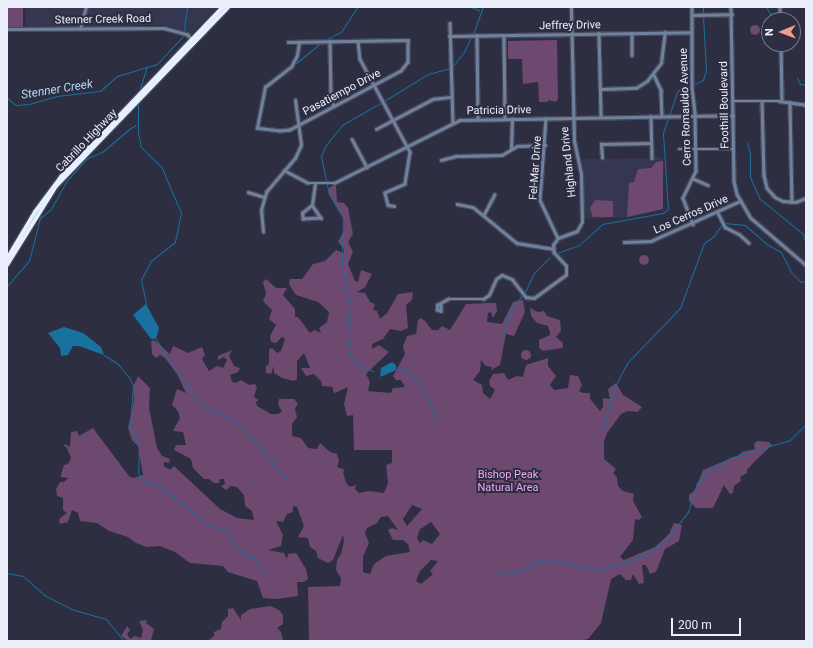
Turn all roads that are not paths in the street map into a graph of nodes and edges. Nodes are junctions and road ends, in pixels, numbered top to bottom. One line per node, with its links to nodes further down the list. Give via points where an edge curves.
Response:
1 (86, 7): 10 (street)
2 (223, 7): 20 (highway)
3 (228, 7): 20 (highway)
4 (571, 7): 16 (street, Highland Drive)
5 (692, 7): 8 (street, Cerro Romauldo Avenue)
6 (731, 7): 7 (street, Foothill Boulevard)
7 (732, 14): 8 (street); 34 (street, Foothill Boulevard)
8 (693, 15): 13 (street, Cerro Romauldo Avenue)
9 (450, 23): 19 (street)
10 (80, 28): 11 (street, Stenner Creek Road); 20 (street, Stenner Creek Road, via 164,28 182,32)
11 (7, 29)
12 (665, 32): 13 (street, Jeffrey Drive); 15 (street, Jeffrey Drive); 27 (street, via 661,63)
13 (691, 32): 41 (street, Cerro Romauldo Avenue)
14 (599, 33): 15 (street, Jeffrey Drive); 16 (street, Jeffrey Drive); 29 (street)
15 (632, 33): 26 (street)
16 (572, 34): 18 (street, Jeffrey Drive); 44 (street, Highland Drive)
17 (477, 35): 18 (street, Jeffrey Drive); 19 (street, Jeffrey Drive); 45 (street)
18 (504, 35): 46 (street)
19 (449, 36): 30 (street)
20 (194, 40): 85 (highway, Cabrillo Highway, via 61,177 35,212); 86 (highway, Cabrillo Highway, via 56,186)
21 (330, 41): 22 (street); 24 (street); 37 (street, via 331,97)
22 (358, 41): 28 (street, via 359,57); 28 (street, Pasatiempo Drive, via 408,40 406,67)
23 (288, 42): 24 (street)
24 (299, 42): 50 (street, Pasatiempo Drive, via 293,63 265,87 257,128 283,131)
25 (781, 52): 33 (street)
26 (632, 55)
27 (654, 75): 29 (street, via 636,88); 40 (street, via 661,90)
28 (374, 86): 37 (street, Pasatiempo Drive); 48 (street)
29 (600, 89): 42 (street)
30 (450, 97): 48 (street, via 432,99); 49 (street)
31 (295, 100): 50 (street)
32 (762, 101): 33 (street); 34 (street); 73 (street, via 765,184 776,197)
33 (782, 101): 35 (street)
34 (733, 102): 38 (street, Foothill Boulevard)
35 (790, 102): 36 (street); 73 (street)
36 (806, 105)
37 (334, 106): 50 (street, Pasatiempo Drive)
38 (733, 115): 41 (street, Patricia Drive); 58 (street, Foothill Boulevard)
39 (651, 116): 40 (street, Patricia Drive); 42 (street, Patricia Drive); 53 (street)
40 (662, 116): 41 (street, Patricia Drive)
41 (695, 116): 57 (street, Cerro Romauldo Avenue)
42 (601, 117): 44 (street, Patricia Drive)
43 (546, 118): 44 (street, Patricia Drive); 47 (street, Patricia Drive); 55 (street, Fel-Mar Drive)
44 (573, 118): 81 (street, Highland Drive, via 574,145 581,174 581,224 577,231)
45 (478, 119): 46 (street, Patricia Drive); 49 (street, Patricia Drive)
46 (505, 119): 47 (street, Patricia Drive)
47 (512, 119): 59 (street)
48 (392, 120): 51 (street); 54 (street)
49 (453, 122): 54 (street, Patricia Drive)
50 (298, 126): 64 (street, via 302,138 300,149)
51 (376, 129)
52 (352, 140): 63 (street)
53 (651, 143): 60 (street, via 601,144); 61 (street)
54 (406, 146): 63 (street, Patricia Drive); 76 (street, via 410,156 405,184 390,189 385,195 388,205)
55 (545, 146): 59 (street, via 517,146); 81 (street, Fel-Mar Drive, via 540,203)
56 (679, 149): 57 (street)
57 (695, 149): 58 (street); 65 (street, Cerro Romauldo Avenue)
58 (734, 149): 72 (street, Foothill Boulevard, via 735,185)
59 (510, 150): 62 (street, via 502,155 456,156)
60 (602, 158)
61 (652, 158)
62 (441, 160)
63 (367, 167): 66 (street, Patricia Drive, via 340,181)
64 (284, 170): 66 (street, Patricia Drive, via 301,181); 70 (street, via 268,187)
65 (694, 179): 67 (street); 79 (street, Cerro Romauldo Avenue, via 685,190 683,198)
66 (315, 184): 75 (street)
67 (708, 185)
68 (248, 192): 70 (street)
69 (494, 195): 78 (street)
70 (264, 197): 80 (street, via 261,210)
71 (806, 198): 73 (street)
72 (740, 201): 77 (street, Los Cerros Drive); 87 (street, Foothill Boulevard, via 751,218)
73 (792, 202)
74 (457, 204): 78 (street, via 468,204)
75 (312, 205): 75 (street, via 301,215 304,219 321,218)
76 (394, 206)
77 (718, 213): 79 (street, Los Cerros Drive); 83 (street, via 724,227 739,234)
78 (483, 216): 84 (street, via 517,243)
79 (693, 224): 82 (street, Los Cerros Drive, via 651,242)
80 (263, 232)
81 (558, 238): 84 (street)
82 (624, 242)
83 (749, 244)
84 (553, 249): 88 (street, via 566,266 566,275 537,297 526,297 512,278 502,275 496,279 489,295 483,299 467,300 459,297 448,299)
85 (7, 259)
86 (7, 265)
87 (806, 265)
88 (441, 305)

